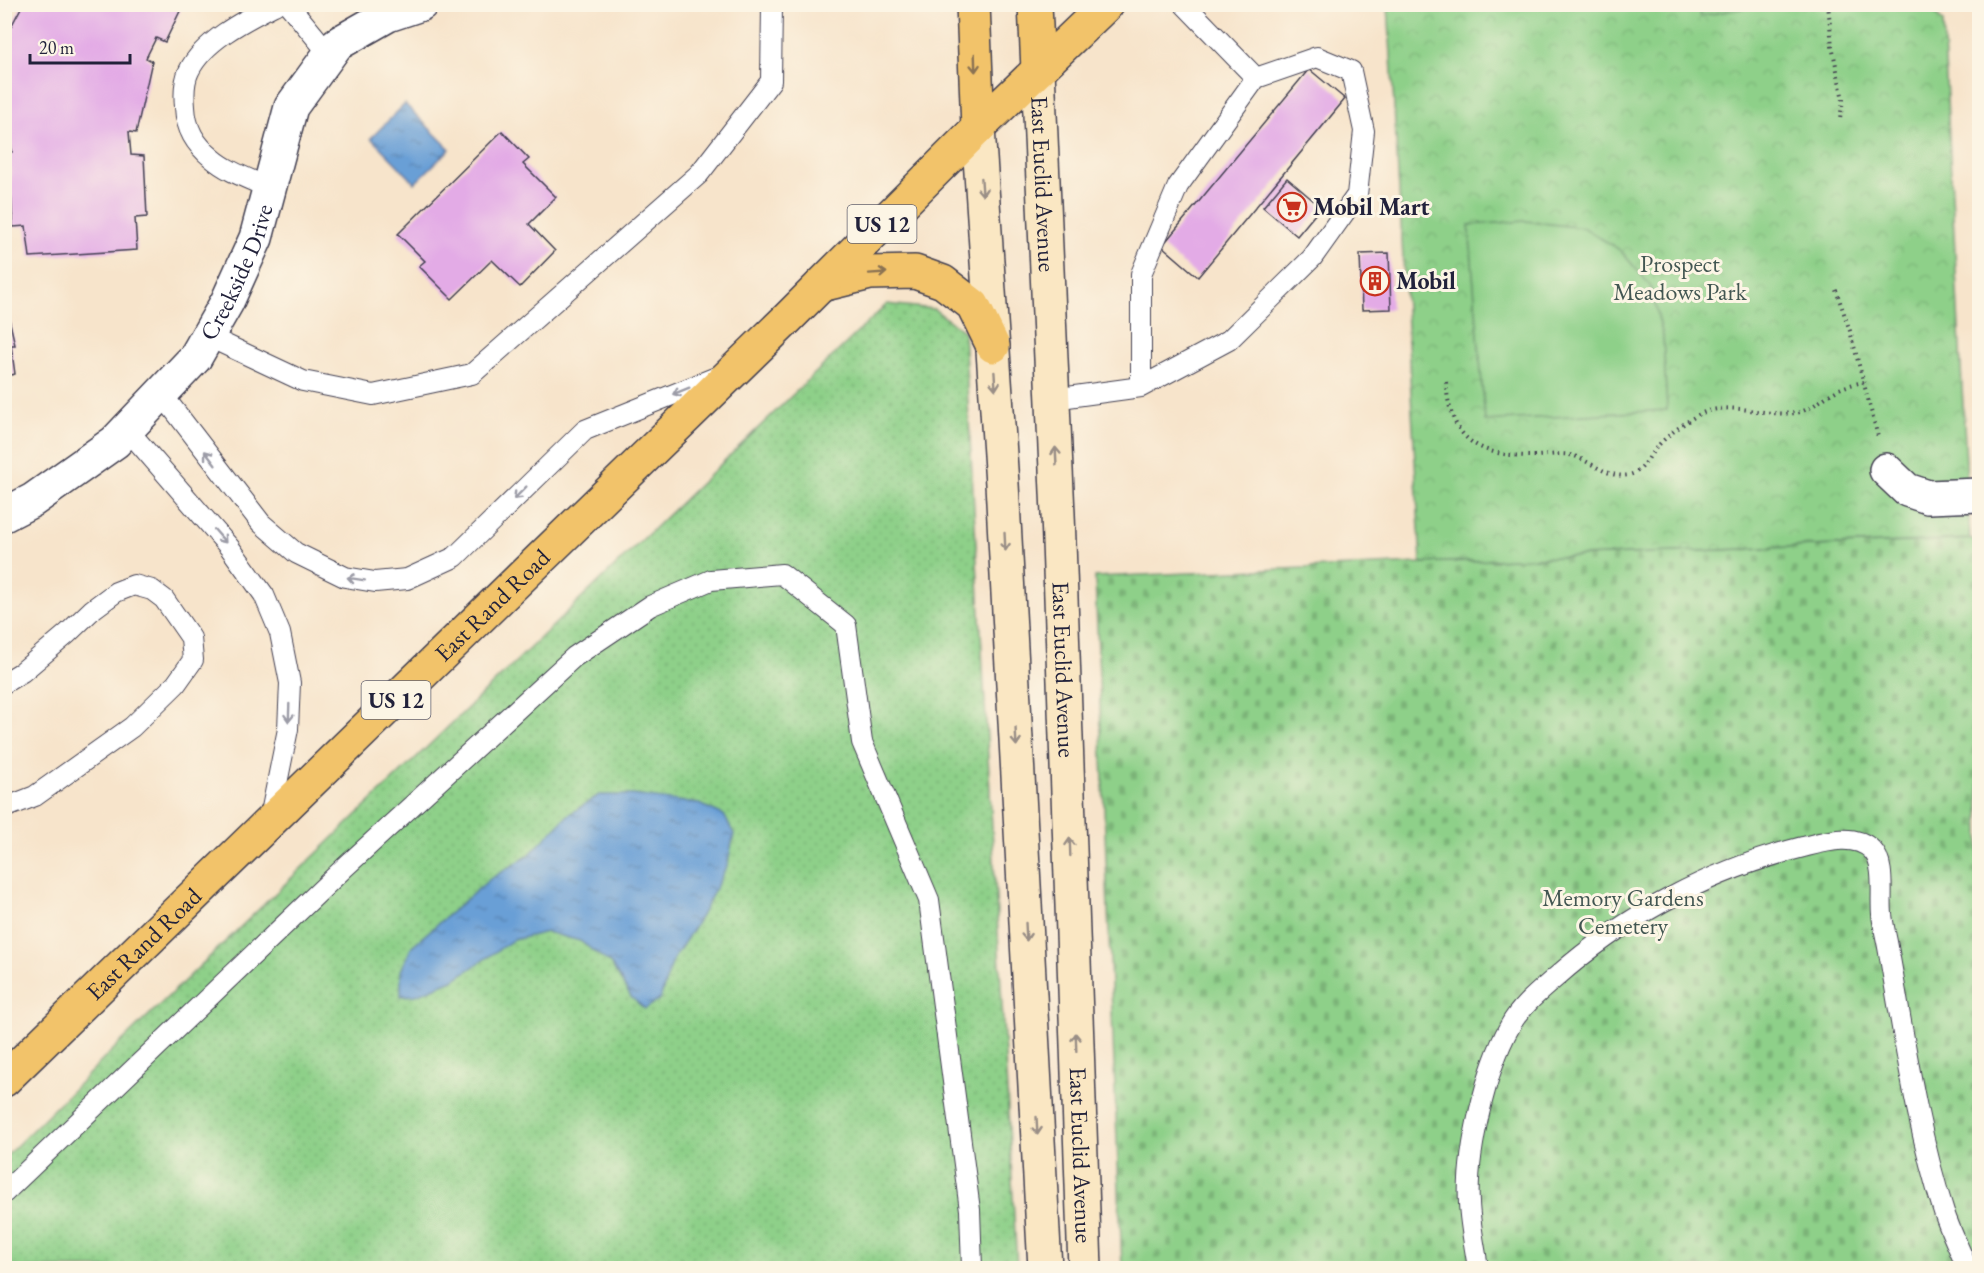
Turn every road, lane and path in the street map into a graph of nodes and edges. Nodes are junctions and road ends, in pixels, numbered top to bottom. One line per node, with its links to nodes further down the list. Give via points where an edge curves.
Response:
1 (276, 4): 15 (lane, via 222,35 199,56 188,72 184,95 185,121 193,140 213,159)
2 (288, 4): 10 (lane)
3 (421, 4): 10 (street, Creekside Drive, via 388,15 337,44)
4 (772, 4): 18 (lane, via 771,81 699,174 472,374 373,395 303,381)
5 (973, 4): 14 (main road, one-way to 14)
6 (1035, 4): 11 (main road)
7 (1107, 4): 11 (main road, US 12)
8 (1184, 4): 12 (lane)
9 (1828, 4): 13 (path, via 1843,100)
10 (330, 55): 15 (street, Creekside Drive, via 291,107)
11 (1038, 70): 14 (main road, US 12); 25 (main road, East Euclid Avenue)
12 (1256, 78): 23 (lane, via 1178,186 1141,274); 23 (lane, via 1317,57 1351,71 1364,131 1356,195 1312,258 1229,340)
13 (1840, 119)
14 (978, 128): 16 (main road, East Rand Road / US 12); 19 (main road, East Euclid Avenue, one-way to 19)
15 (269, 188): 18 (street, Creekside Drive, via 255,238 227,302)
16 (820, 285): 19 (main road, one-way to 19, via 870,273 925,275 943,282 973,305); 20 (main road, East Rand Road / US 12)
17 (1836, 290): 22 (path)
18 (207, 336): 24 (street, Creekside Drive, via 195,358)
19 (993, 346): 36 (main road, East Euclid Avenue, one-way to 36)
20 (736, 369): 24 (lane, one-way to 24, via 585,430 455,557 407,579 375,582 345,577 296,553 261,523); 32 (main road, East Rand Road / US 12)
21 (1446, 382): 22 (path, via 1450,414 1468,440 1505,455 1573,456 1620,476 1644,467 1657,447 1698,415 1713,409 1797,413 1845,386)
22 (1864, 382): 27 (path)
23 (1142, 387): 25 (lane)
24 (161, 393): 26 (street, Creekside Drive)
25 (1053, 399): 37 (main road, East Euclid Avenue, one-way to 25)
26 (127, 429): 29 (street, Creekside Drive, via 115,442 33,500); 32 (lane, one-way to 32, via 230,548 264,595 280,633 290,683 288,729)
27 (1886, 470): 28 (street, via 1906,490 1928,497)
28 (1980, 495)
29 (4, 514)
30 (4, 683): 31 (lane, via 22,672 93,609 116,592 134,585 152,590 164,599 190,638 193,660 176,684 132,727 35,796)
31 (4, 808)
32 (269, 822): 33 (main road, East Rand Road / US 12)
33 (4, 1080)
34 (4, 1193): 35 (lane, via 344,868 574,657 650,606 711,580 782,574 846,625 862,742 929,900 970,1210)
35 (972, 1269)
36 (1045, 1269)
37 (1085, 1269)
38 (1478, 1269): 39 (lane, via 1469,1201 1475,1138 1495,1056 1511,1023 1573,962 1635,918 1729,870 1765,857 1839,840 1858,841 1872,850 1880,864 1882,914 1919,1114 1945,1215)
39 (1967, 1269)

